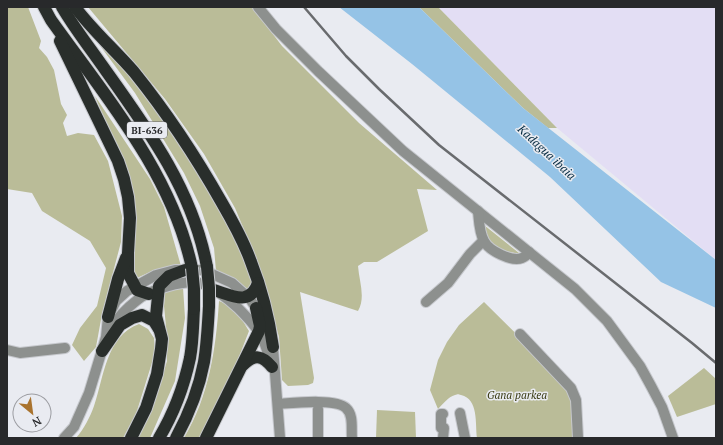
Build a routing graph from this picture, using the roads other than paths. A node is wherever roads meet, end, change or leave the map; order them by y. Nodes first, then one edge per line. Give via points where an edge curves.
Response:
1 (44, 7) edge
2 (62, 7) edge
3 (75, 7) edge
4 (258, 7) edge
5 (51, 20) junction
6 (478, 211) junction
7 (483, 241) junction
8 (529, 252) junction
9 (128, 253) junction
10 (188, 269) junction
11 (258, 284) junction
12 (134, 286) junction
13 (214, 290) junction
14 (154, 292) junction
15 (248, 297) junction
16 (426, 302) dead end
17 (256, 308) junction
18 (108, 317) junction
19 (159, 329) junction
20 (259, 331) junction
21 (520, 334) dead end
22 (106, 336) junction
23 (65, 348) dead end
24 (273, 348) junction
25 (7, 350) edge
26 (102, 350) junction
27 (241, 367) junction
28 (273, 370) junction
29 (278, 404) junction
30 (318, 409) dead end
31 (460, 413) dead end
32 (443, 414) dead end
33 (64, 438) edge
34 (131, 438) edge
35 (159, 438) edge
36 (176, 438) edge
37 (206, 438) edge
38 (280, 438) edge
39 (318, 438) edge
40 (352, 438) edge
41 (442, 438) edge
42 (465, 438) edge
43 (578, 438) edge
44 (672, 438) edge

1 - 5 highway, BI-636
2 - 36 highway, BI-636, bridge via 145,127 178,182 198,232 209,288 204,363 194,400
3 - 11 highway via 138,78 202,167 239,233
4 - 6 street via 318,71 403,151
5 - 9 highway via 118,161 124,179 130,218
5 - 10 highway, BI-636 via 131,132 156,172 180,226 188,252
6 - 7 street
6 - 8 street
7 - 8 street via 497,254 516,259 521,259
7 - 16 street via 448,283
8 - 44 street via 575,289 607,321 640,366 662,407
9 - 12 highway via 128,273
9 - 18 highway via 118,278
10 - 12 street via 156,275
10 - 14 highway via 169,276
10 - 15 street via 203,270 232,284
10 - 35 highway, BI-636, bridge via 194,289 190,357 176,404
11 - 15 highway via 256,292
11 - 24 highway
12 - 14 highway via 137,290
12 - 18 street via 116,300
13 - 14 street via 202,284 186,282
13 - 15 highway via 238,298
13 - 20 street via 224,295
14 - 19 highway
14 - 22 street via 137,300
15 - 17 street
17 - 20 highway
17 - 24 street via 265,322
18 - 22 street
19 - 26 highway via 154,321 142,316 132,318 120,324
19 - 34 highway via 162,339 156,374 146,408
20 - 27 highway
20 - 28 street
21 - 43 street via 571,388 576,400
22 - 26 street
23 - 25 street via 20,353
24 - 28 street
26 - 33 street via 81,414
27 - 28 highway via 249,358 256,357 266,360
27 - 37 highway
28 - 29 street
29 - 38 street
29 - 40 street via 338,403 350,413
30 - 39 street
31 - 42 street
32 - 41 street

